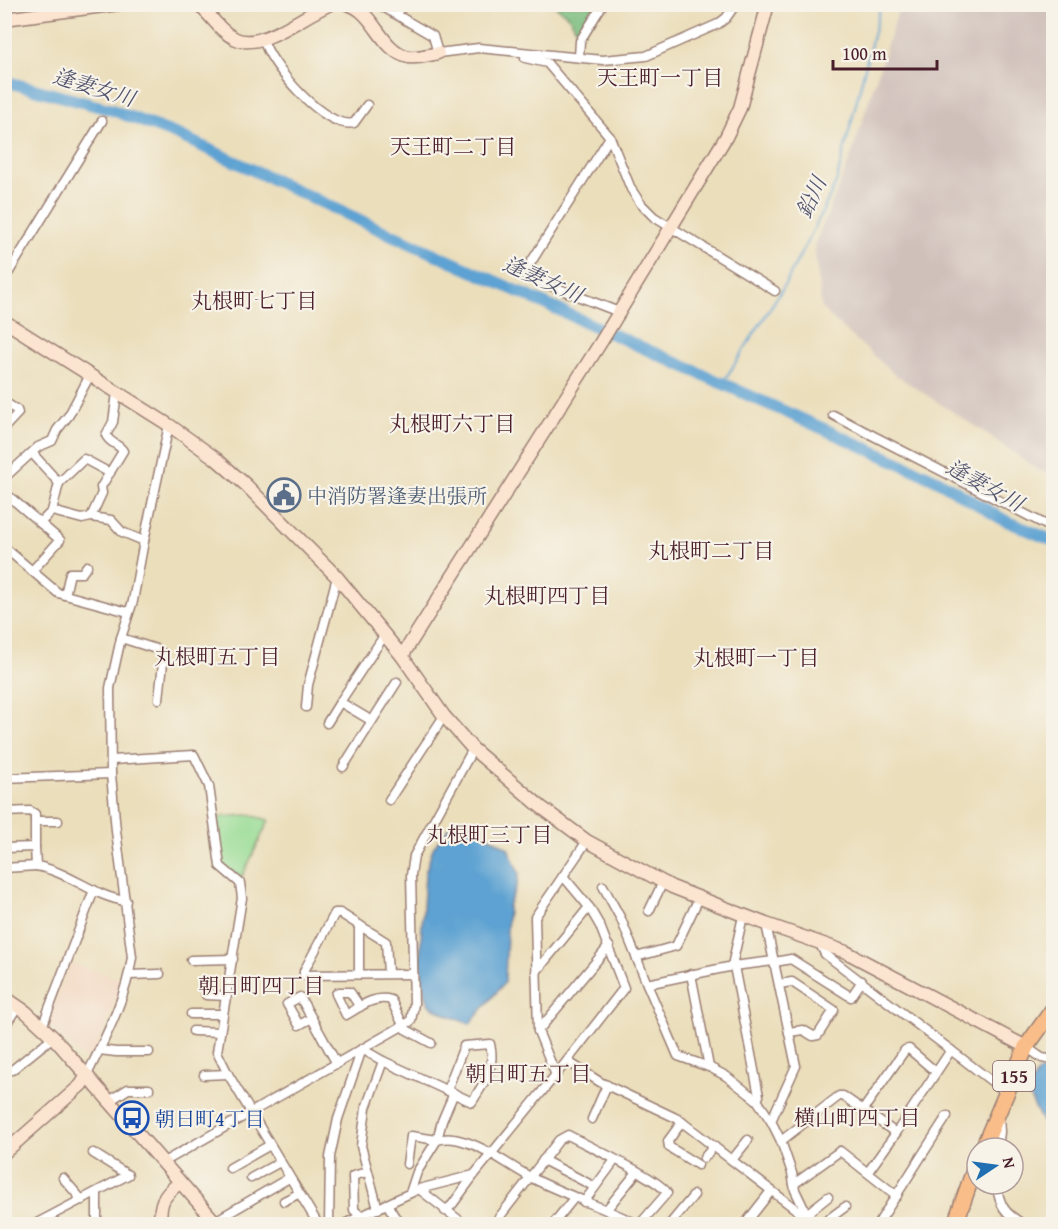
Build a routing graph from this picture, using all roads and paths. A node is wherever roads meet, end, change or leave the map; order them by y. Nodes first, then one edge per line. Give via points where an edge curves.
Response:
1 (119, 4) edge
2 (198, 4) edge
3 (331, 4) edge
4 (347, 4) edge
5 (378, 4) edge
6 (408, 4) edge
7 (603, 4) edge
8 (736, 4) edge
9 (768, 4) edge
10 (393, 13) junction
11 (4, 19) edge
12 (263, 39) junction
13 (514, 52) junction
14 (438, 53) junction
15 (579, 57) junction
16 (367, 105) dead end
17 (102, 121) dead end
18 (610, 137) junction
19 (670, 229) junction
20 (4, 280) edge
21 (775, 291) dead end
22 (617, 315) junction
23 (4, 321) edge
24 (90, 375) junction
25 (117, 393) junction
26 (4, 402) edge
27 (833, 415) dead end
28 (169, 424) junction
29 (4, 428) edge
30 (32, 453) junction
31 (110, 472) junction
32 (4, 478) edge
33 (60, 483) junction
34 (4, 492) edge
35 (52, 511) junction
36 (91, 518) junction
37 (40, 523) junction
38 (1053, 529) edge
39 (144, 541) junction
40 (4, 547) edge
41 (87, 566) dead end
42 (32, 571) junction
43 (337, 577) junction
44 (65, 595) junction
45 (128, 612) junction
46 (384, 636) junction
47 (121, 638) junction
48 (402, 657) junction
49 (397, 682) dead end
50 (159, 699) dead end
51 (340, 702) junction
52 (306, 706) dead end
53 (444, 716) junction
54 (372, 721) junction
55 (327, 723) dead end
56 (473, 749) junction
57 (112, 760) junction
58 (343, 767) dead end
59 (111, 774) junction
60 (4, 778) edge
61 (389, 800) dead end
62 (4, 812) edge
63 (35, 821) junction
64 (58, 821) dead end
65 (587, 841) junction
66 (35, 847) junction
67 (4, 848) edge
68 (36, 866) junction
69 (4, 868) edge
70 (563, 876) junction
71 (663, 882) junction
72 (603, 886) dead end
73 (94, 890) junction
74 (699, 898) junction
75 (126, 901) junction
76 (589, 907) junction
77 (649, 911) dead end
78 (743, 916) junction
79 (766, 924) junction
80 (359, 925) junction
81 (820, 944) junction
82 (609, 946) junction
83 (636, 957) junction
84 (233, 959) junction
85 (191, 960) dead end
86 (775, 962) junction
87 (734, 966) junction
88 (536, 972) junction
89 (160, 974) dead end
90 (359, 974) junction
91 (388, 974) junction
92 (413, 974) junction
93 (691, 974) junction
94 (129, 975) junction
95 (862, 981) junction
96 (647, 984) junction
97 (779, 984) junction
98 (206, 995) dead end
99 (227, 996) junction
100 (4, 997) edge
101 (18, 1006) junction
102 (360, 1007) dead end
103 (1053, 1008) edge
104 (191, 1014) dead end
105 (223, 1014) junction
106 (312, 1018) dead end
107 (404, 1025) junction
108 (4, 1027) edge
109 (42, 1027) junction
110 (193, 1031) dead end
111 (538, 1031) junction
112 (220, 1032) junction
113 (789, 1032) junction
114 (53, 1037) junction
115 (431, 1043) dead end
116 (1026, 1047) junction
117 (362, 1049) junction
118 (99, 1050) junction
119 (951, 1050) junction
120 (149, 1052) dead end
121 (1053, 1060) edge
122 (383, 1061) junction
123 (567, 1061) junction
124 (337, 1064) junction
125 (709, 1067) junction
126 (12, 1070) dead end
127 (936, 1072) junction
128 (555, 1073) junction
129 (228, 1074) junction
130 (204, 1076) dead end
131 (86, 1077) junction
132 (608, 1085) junction
133 (149, 1089) dead end
134 (451, 1092) junction
135 (1007, 1093) junction
136 (757, 1100) junction
137 (110, 1101) junction
138 (999, 1109) junction
139 (863, 1110) junction
140 (251, 1113) junction
141 (947, 1116) dead end
142 (592, 1119) dead end
143 (771, 1121) junction
144 (682, 1122) junction
145 (896, 1133) junction
146 (988, 1136) edge
147 (1000, 1136) edge
148 (437, 1140) junction
149 (748, 1140) dead end
150 (781, 1141) junction
151 (270, 1145) junction
152 (714, 1146) junction
153 (4, 1153) edge
154 (93, 1153) dead end
155 (491, 1154) junction
156 (543, 1160) junction
157 (615, 1160) junction
158 (732, 1160) junction
159 (280, 1162) junction
160 (162, 1163) junction
161 (407, 1164) dead end
162 (230, 1168) dead end
163 (368, 1172) junction
164 (637, 1172) junction
165 (868, 1172) junction
166 (474, 1175) junction
167 (63, 1178) dead end
168 (251, 1178) dead end
169 (289, 1178) junction
170 (531, 1178) junction
171 (179, 1182) junction
172 (794, 1184) junction
173 (595, 1187) junction
174 (965, 1187) edge
175 (419, 1189) junction
176 (771, 1191) junction
177 (97, 1192) junction
178 (410, 1193) junction
179 (298, 1194) junction
180 (694, 1195) dead end
181 (965, 1195) edge
182 (897, 1196) junction
183 (1000, 1196) edge
184 (828, 1197) dead end
185 (574, 1198) junction
186 (82, 1200) junction
187 (284, 1201) dead end
188 (584, 1202) junction
189 (387, 1204) junction
190 (845, 1206) dead end
191 (378, 1209) junction
192 (607, 1209) junction
193 (445, 1211) junction
194 (806, 1215) junction
195 (360, 1217) junction
196 (216, 1223) edge
197 (35, 1224) edge
198 (97, 1224) edge
199 (160, 1224) edge
200 (168, 1224) edge
201 (318, 1224) edge
202 (329, 1224) edge
203 (344, 1224) edge
204 (370, 1224) edge
205 (404, 1224) edge
206 (464, 1224) edge
207 (494, 1224) edge
208 (553, 1224) edge
209 (638, 1224) edge
210 (670, 1224) edge
211 (745, 1224) edge
212 (798, 1224) edge
213 (814, 1224) edge
214 (822, 1224) edge
215 (878, 1224) edge
216 (944, 1224) edge
217 (955, 1224) edge
218 (1023, 1224) edge

1 - 11 street
2 - 12 street via 236,39
3 - 12 street
4 - 14 street via 363,13 385,41 402,54 415,57
5 - 10 street
6 - 10 street
7 - 15 street via 580,41
8 - 15 street via 718,24 646,56 617,60
9 - 19 street via 740,108
10 - 14 street via 433,36
12 - 16 street via 283,75 311,103 336,120 354,123
13 - 14 street via 479,48
13 - 15 street
13 - 18 street via 547,63
17 - 20 street
18 - 19 street via 631,189 641,204
18 - 22 street via 523,275
19 - 21 street
19 - 22 street
22 - 48 street
23 - 24 street
24 - 25 street
24 - 30 street via 52,441
25 - 28 street
25 - 31 street via 113,422 106,435 123,452
26 - 29 street via 18,413
27 - 38 street
28 - 39 street
28 - 43 street via 246,486
30 - 32 street
30 - 33 street
31 - 33 street via 84,459
31 - 36 street
33 - 35 street
34 - 37 street
35 - 36 street
35 - 37 street
36 - 39 street via 111,520 122,532
37 - 42 street via 60,540
39 - 45 street
40 - 42 street
41 - 44 street via 82,573 70,573
42 - 44 street
43 - 46 street
43 - 52 street
44 - 45 street
45 - 47 street
46 - 48 street
46 - 51 street
47 - 50 street via 164,654
47 - 57 street via 110,688
48 - 53 street
49 - 54 street
51 - 54 street
51 - 55 street
53 - 56 street
53 - 61 street
54 - 58 street
56 - 65 street
56 - 92 street via 414,856
57 - 59 street
57 - 84 street via 194,755 209,786 219,866 241,886
59 - 60 street
59 - 75 street
62 - 63 street via 33,811
63 - 64 street
63 - 66 street
65 - 70 street
65 - 71 street
66 - 67 street
66 - 68 street
68 - 69 street
68 - 73 street via 54,870
70 - 76 street
70 - 88 street via 535,917
71 - 74 street
71 - 77 street
72 - 83 street
73 - 75 street
73 - 109 street
74 - 78 street
74 - 83 street via 676,946
75 - 94 street via 132,957
76 - 82 street
76 - 88 street
78 - 79 street
78 - 87 street
79 - 81 street
79 - 86 street
80 - 90 street
80 - 90 street via 335,914 304,975
80 - 91 street via 386,942
81 - 95 street via 825,954
81 - 116 street via 864,960
82 - 111 street
82 - 123 street via 624,988
83 - 96 street
84 - 85 street
84 - 99 street
86 - 87 street
86 - 95 street via 791,959 850,997
86 - 97 street
87 - 93 street
87 - 136 street
88 - 111 street
89 - 94 street
90 - 91 street
91 - 92 street
92 - 107 street via 413,1016
93 - 96 street
93 - 125 street
94 - 118 street
95 - 119 street
96 - 125 street via 678,1056
97 - 113 street
97 - 113 street via 797,984 834,1010 818,1035 800,1030
98 - 99 street
99 - 105 street
100 - 101 street
101 - 108 street
101 - 109 street
102 - 107 street via 374,1000 391,1000
103 - 116 highway, 155
104 - 105 street
105 - 112 street
106 - 124 street
107 - 115 street
107 - 117 street
109 - 114 street
110 - 112 street
111 - 128 street
112 - 129 street via 217,1052
113 - 143 street via 796,1066
114 - 126 street
114 - 131 street
116 - 121 street
116 - 135 highway, 155
117 - 122 street
117 - 124 street
117 - 202 street via 330,1156
118 - 120 street
118 - 131 street
119 - 127 street
119 - 135 street
122 - 134 street
122 - 163 street via 366,1108 361,1146
123 - 128 street
123 - 132 street
124 - 140 street
125 - 136 street
127 - 139 street via 909,1049 905,1050
127 - 145 street
128 - 155 street
129 - 130 street
129 - 140 street
131 - 137 street
131 - 153 street
132 - 142 street
132 - 144 street
133 - 137 street via 128,1089
134 - 134 street via 471,1102 490,1073 490,1044 464,1046
134 - 148 street
135 - 138 highway, 155
136 - 143 street
137 - 160 street
138 - 146 highway, 155
138 - 147 street
139 - 145 street
139 - 150 street via 839,1096
140 - 151 street
140 - 160 street
141 - 182 street
143 - 150 street
144 - 152 street
144 - 152 street via 668,1141 669,1147 701,1162
145 - 165 street
148 - 155 street via 451,1137
148 - 161 street via 411,1136
148 - 178 street via 417,1172
149 - 158 street
150 - 172 street
151 - 159 street
151 - 162 street
152 - 158 street
154 - 177 street via 128,1175
155 - 166 street
155 - 170 street
156 - 157 street via 568,1135
156 - 170 street
156 - 173 street
157 - 164 street
157 - 173 street
158 - 176 street
159 - 168 street
159 - 169 street
160 - 171 street
163 - 191 street
163 - 195 street via 353,1176 354,1210
164 - 192 street
164 - 209 street via 667,1193
165 - 172 street via 840,1151
165 - 182 street
166 - 175 street
166 - 193 street
167 - 186 street
169 - 179 street
169 - 196 street
170 - 185 street
170 - 207 street
171 - 196 street
171 - 199 street via 162,1201
171 - 200 street via 168,1207
172 - 194 street
173 - 188 street
174 - 216 highway
175 - 178 street
175 - 193 street
176 - 194 street
176 - 211 street
177 - 186 street
177 - 198 street
178 - 189 street
179 - 187 street
179 - 201 street
180 - 210 street
181 - 217 highway
182 - 215 street
183 - 218 street via 1009,1216
184 - 194 street
185 - 188 street
185 - 208 street
186 - 197 street
188 - 192 street
189 - 191 street
189 - 205 street
190 - 214 street
191 - 195 street
192 - 209 street
193 - 206 street
194 - 212 street
194 - 213 street
195 - 203 street
195 - 204 street

